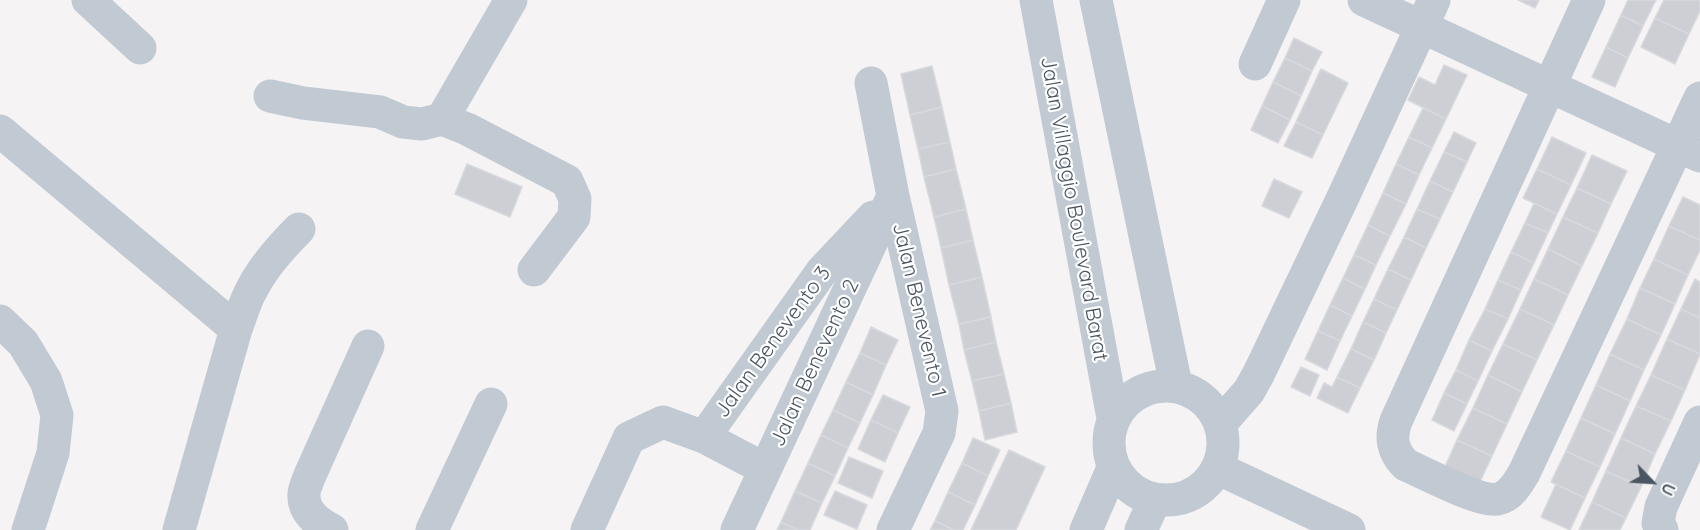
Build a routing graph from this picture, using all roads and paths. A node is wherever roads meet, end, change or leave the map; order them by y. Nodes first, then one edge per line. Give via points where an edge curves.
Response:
1 (88, 0) edge
2 (511, 0) edge
3 (1036, 0) edge
4 (1096, 0) edge
5 (1284, 0) edge
6 (1365, 0) edge
7 (1589, 0) edge
8 (1428, 13) edge
9 (140, 48) dead end
10 (1255, 64) dead end
11 (871, 83) dead end
12 (1549, 86) junction
13 (270, 96) dead end
14 (1700, 98) edge
15 (442, 119) junction
16 (0, 131) edge
17 (1689, 151) edge
18 (893, 196) junction
19 (299, 229) dead end
20 (534, 270) dead end
21 (0, 321) edge
22 (236, 329) junction
23 (368, 346) dead end
24 (1176, 385) junction
25 (491, 404) dead end
26 (1113, 418) junction
27 (1700, 422) edge
28 (1220, 424) junction
29 (704, 437) junction
30 (1113, 468) junction
31 (1217, 468) junction
32 (765, 469) junction
33 (1155, 500) junction
34 (27, 530) edge
35 (179, 530) edge
36 (332, 530) edge
37 (432, 530) edge
38 (587, 530) edge
39 (737, 530) edge
40 (893, 530) edge
41 (1086, 530) edge
42 (1142, 530) edge
43 (1349, 530) edge
44 (1662, 530) edge

1 - 9 street
2 - 15 street
3 - 26 street, Jalan Villaggio Boulevard Barat
4 - 24 street
5 - 10 street
6 - 8 street
7 - 12 street
8 - 12 street
8 - 28 street via 1259,373
11 - 18 street, Jalan Benevento 1
12 - 17 street
12 - 17 street via 1391,434 1392,445 1406,465 1480,498 1497,499 1516,487
13 - 15 street via 380,112 403,123
14 - 17 street
15 - 20 street via 567,181 575,199 574,217
16 - 22 street
18 - 29 street, Jalan Benevento 3 via 822,271
18 - 32 street, Jalan Benevento 2
18 - 40 street, Jalan Benevento 1 via 942,411 939,433
19 - 22 street via 252,288
21 - 34 street via 23,343 46,381 57,415 53,453
22 - 35 street
23 - 36 street via 304,494 307,510 317,522
24 - 26 street via 1139,391
24 - 28 street via 1203,398
25 - 37 street
26 - 30 street via 1107,443
27 - 44 street via 1661,507 1658,523
28 - 31 street via 1223,446
29 - 32 street
29 - 38 street via 663,422 629,438
30 - 33 street via 1131,489
30 - 41 street
31 - 33 street via 1202,487 1180,499
31 - 43 street
32 - 39 street, Jalan Benevento 2
33 - 42 street

